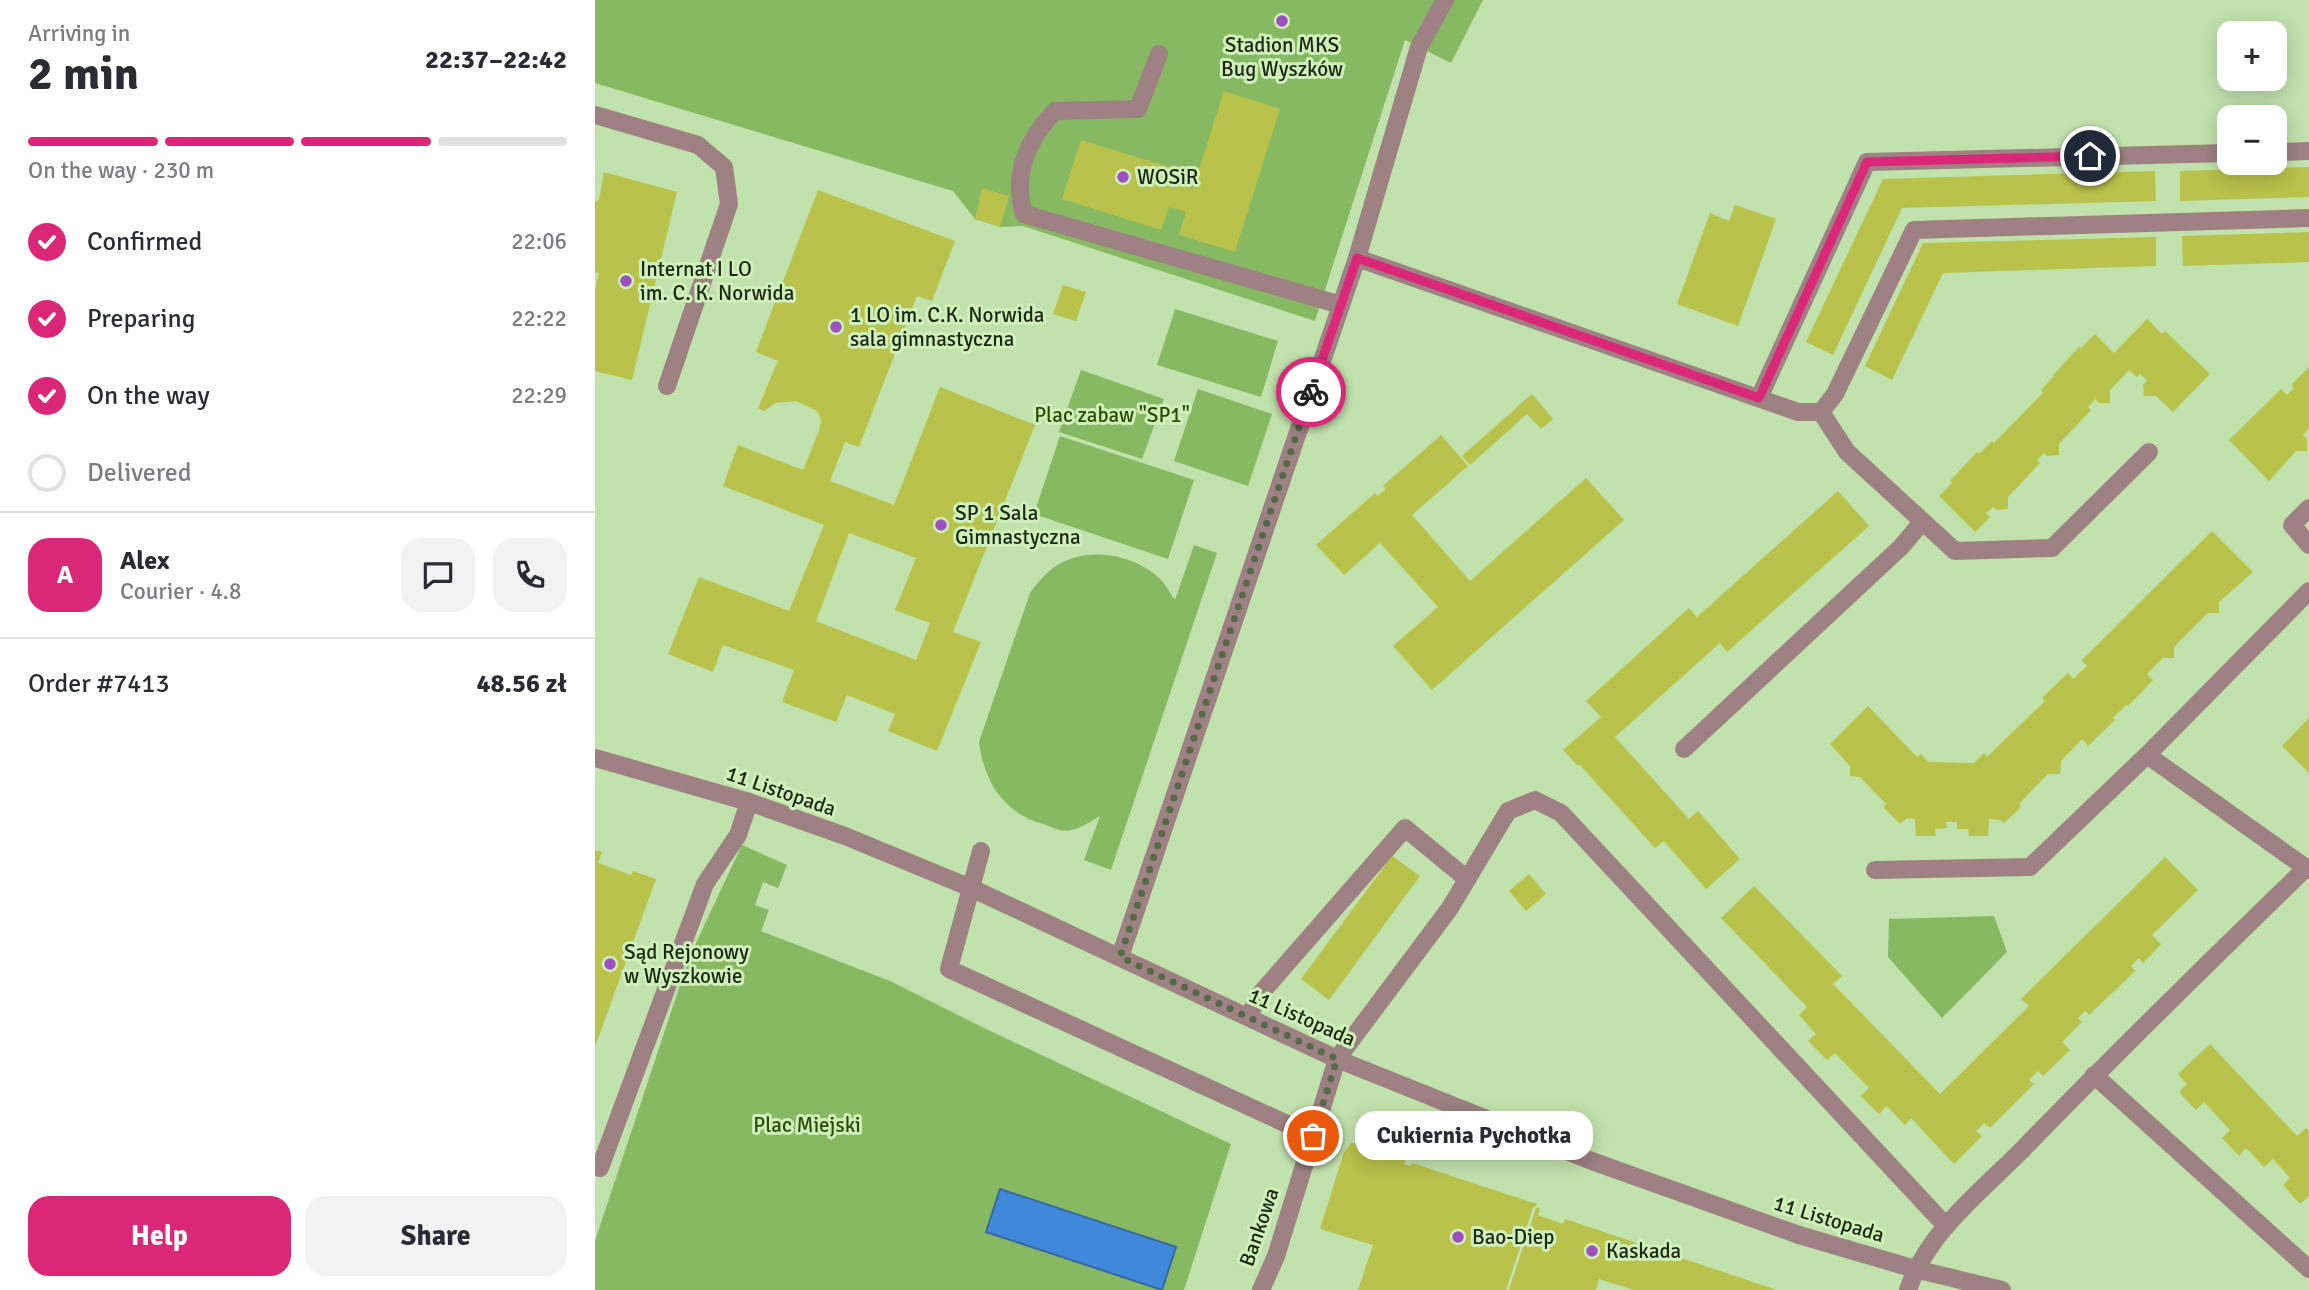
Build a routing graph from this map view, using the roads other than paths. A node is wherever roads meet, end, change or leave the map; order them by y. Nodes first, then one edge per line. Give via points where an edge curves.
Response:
1 (1445, 0) edge
2 (1159, 54) dead end
3 (595, 115) edge
4 (2309, 151) edge
5 (2287, 152) edge
6 (2217, 153) edge
7 (2309, 218) edge
8 (1357, 258) junction
9 (1341, 305) junction
10 (667, 386) dead end
11 (1759, 398) junction
12 (1821, 412) junction
13 (2149, 452) dead end
14 (2309, 508) edge
15 (1922, 522) junction
16 (2309, 545) edge
17 (2309, 591) edge
18 (1684, 749) dead end
19 (2147, 755) junction
20 (595, 758) edge
21 (749, 803) junction
22 (981, 851) dead end
23 (2307, 869) edge
24 (1875, 870) dead end
25 (1467, 879) junction
26 (971, 888) junction
27 (1120, 957) junction
28 (1248, 1017) junction
29 (1337, 1059) junction
30 (2094, 1075) junction
31 (1313, 1136) junction
32 (600, 1168) dead end
33 (1946, 1226) junction
34 (1915, 1269) junction
35 (2309, 1269) edge
36 (1261, 1290) edge
37 (1908, 1290) edge
38 (2002, 1290) edge

1 - 8 street via 1419,47
2 - 9 street via 1138,109 1055,111 1037,130 1020,172 1024,214
3 - 10 street via 698,145 724,167 729,204
4 - 5 street
6 - 11 street via 1867,162
7 - 12 street via 1914,230 1835,394
8 - 9 street
8 - 11 street
9 - 27 street
11 - 12 street via 1798,412
12 - 15 street via 1847,452
13 - 15 street via 2052,548 1955,551
14 - 16 street via 2292,525
15 - 18 street via 1901,547
17 - 19 street
19 - 23 street
19 - 24 street via 2030,867
20 - 21 street, 11 Listopada
21 - 26 street, 11 Listopada via 845,836
21 - 32 street via 738,835 705,884
22 - 26 street
23 - 30 street
25 - 28 street via 1405,828 1261,993
25 - 29 street, Bankowa
25 - 33 street, Bankowa via 1508,811 1535,800 1561,813
26 - 27 street, 11 Listopada
26 - 31 street via 949,969
27 - 28 street, 11 Listopada
28 - 29 street, 11 Listopada
29 - 31 street, Bankowa
29 - 34 street, 11 Listopada via 1708,1204
30 - 33 street
30 - 35 street
31 - 36 street, Bankowa
33 - 34 street
34 - 37 street
34 - 38 street, 11 Listopada

